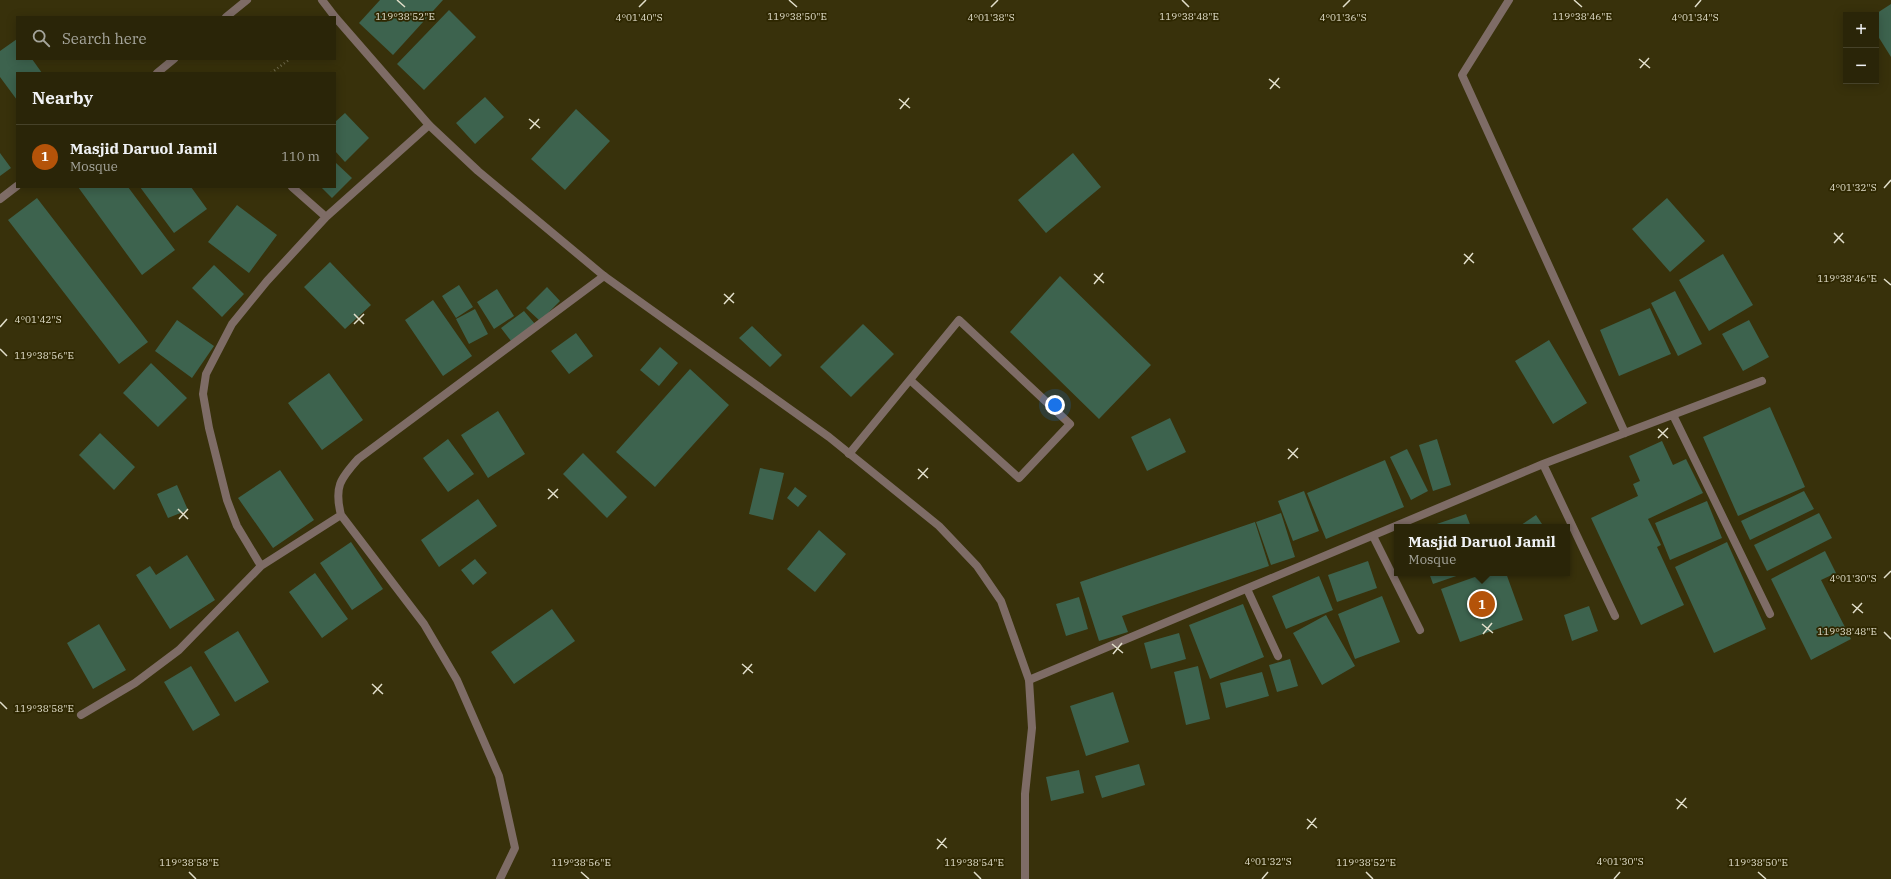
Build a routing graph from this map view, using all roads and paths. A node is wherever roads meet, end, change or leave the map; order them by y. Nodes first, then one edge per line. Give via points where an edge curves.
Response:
1 (247, 0) edge
2 (322, 0) edge
3 (1509, 0) edge
4 (227, 16) edge
5 (334, 16) edge
6 (336, 18) edge
7 (173, 60) edge
8 (289, 60) edge
9 (157, 72) edge
10 (272, 72) edge
11 (429, 124) junction
12 (16, 187) edge
13 (293, 188) edge
14 (0, 200) edge
15 (326, 217) junction
16 (604, 276) junction
17 (910, 380) junction
18 (1762, 381) dead end
19 (1673, 415) junction
20 (1625, 433) junction
21 (849, 454) junction
22 (1543, 464) junction
23 (341, 515) junction
24 (1401, 524) edge
25 (1394, 527) edge
26 (1373, 536) junction
27 (261, 566) junction
28 (1247, 589) junction
29 (1770, 614) dead end
30 (1615, 616) dead end
31 (1420, 630) dead end
32 (1278, 656) dead end
33 (1030, 680) junction
34 (81, 715) dead end
35 (500, 879) edge
36 (1025, 879) edge

1 - 4 street
2 - 5 street
3 - 20 street via 1462,75
6 - 11 street
7 - 9 street
8 - 10 path
11 - 15 street
11 - 16 street via 478,171
12 - 14 street
13 - 15 street
15 - 27 street via 267,281 232,324 206,374 203,394 227,500 237,526
16 - 21 street
16 - 23 street via 358,459 342,477 338,489 337,500
17 - 17 street via 959,320 1070,424 1019,478
17 - 21 street
18 - 19 street
19 - 20 street
19 - 29 street
20 - 22 street
21 - 33 street via 939,526 977,566 1001,601
22 - 24 street
22 - 30 street
23 - 27 street
23 - 35 street via 424,624 456,680 496,769 515,848
25 - 26 street
26 - 28 street
26 - 31 street
27 - 34 street via 179,650 136,683
28 - 32 street
28 - 33 street
33 - 36 street via 1032,728 1025,794

